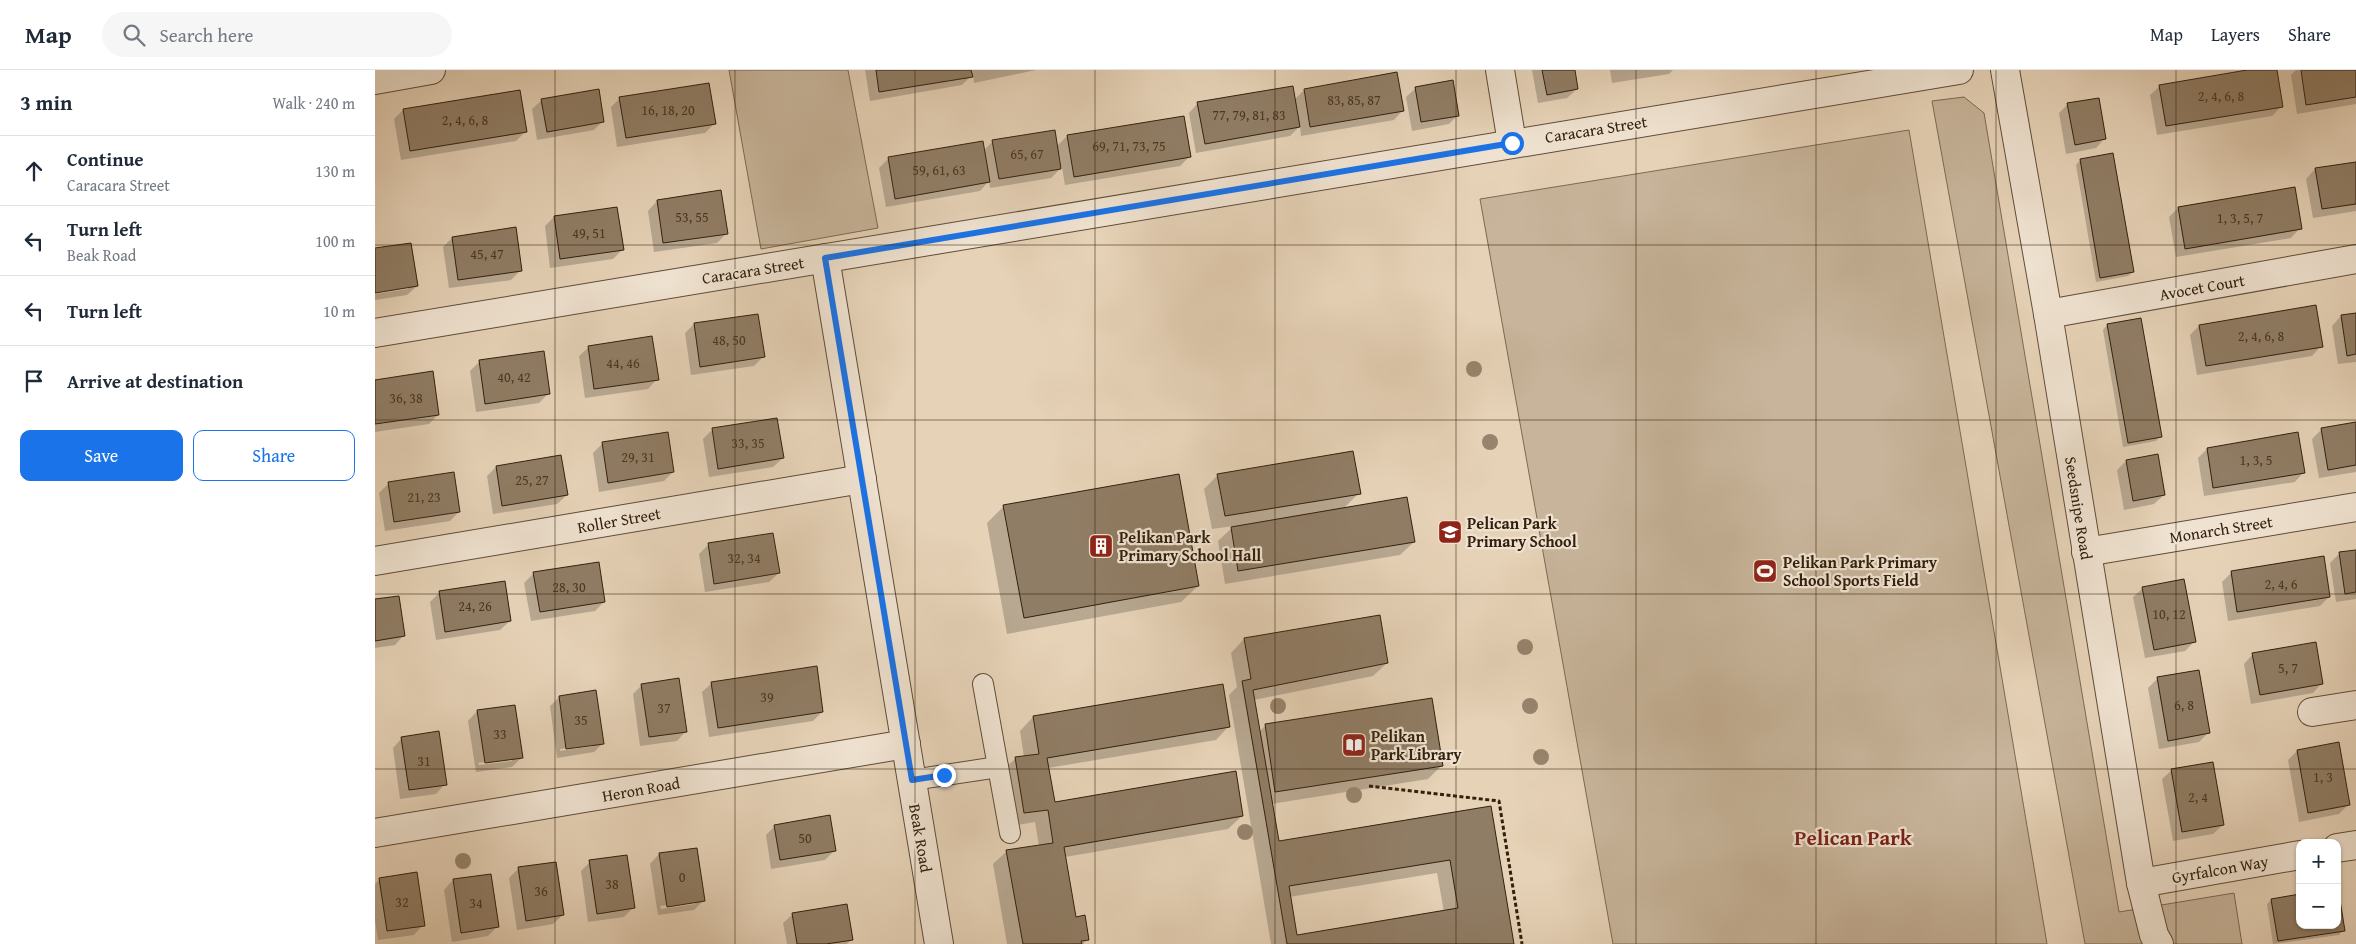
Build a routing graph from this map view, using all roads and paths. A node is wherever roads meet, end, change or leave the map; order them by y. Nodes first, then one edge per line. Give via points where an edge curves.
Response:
1 (431, 70) edge
2 (1500, 70) edge
3 (1959, 70) edge
4 (2005, 70) edge
5 (375, 80) edge
6 (1512, 143) junction
7 (825, 258) junction
8 (2356, 259) edge
9 (2048, 314) junction
10 (375, 332) edge
11 (862, 479) junction
12 (2356, 507) edge
13 (2086, 552) junction
14 (375, 561) edge
15 (983, 684) dead end
16 (2356, 705) edge
17 (2312, 712) dead end
18 (906, 744) junction
19 (999, 767) junction
20 (912, 780) junction
21 (1369, 786) dead end
22 (375, 834) edge
23 (1010, 834) dead end
24 (2356, 845) edge
25 (2341, 847) edge
26 (2296, 856) edge
27 (2141, 883) junction
28 (939, 944) edge
29 (1522, 944) edge
30 (2159, 944) edge

1 - 5 street
2 - 6 street
3 - 6 street, Caracara Street
4 - 9 street, Seedsnipe Road
6 - 7 street, Caracara Street
7 - 10 street, Caracara Street
7 - 11 street, Beak Road
8 - 9 street, Avocet Court
9 - 13 street, Seedsnipe Road
11 - 14 street, Roller Street
11 - 18 street, Beak Road
12 - 13 street, Monarch Street
13 - 27 street, Seedsnipe Road
15 - 19 lane
16 - 17 street
18 - 20 street, Beak Road
18 - 22 street, Heron Road
19 - 20 lane
19 - 23 lane
20 - 28 street, Beak Road
21 - 29 path via 1499,801
24 - 25 street
26 - 27 street, Gyrfalcon Way
27 - 30 street, Seedsnipe Road

